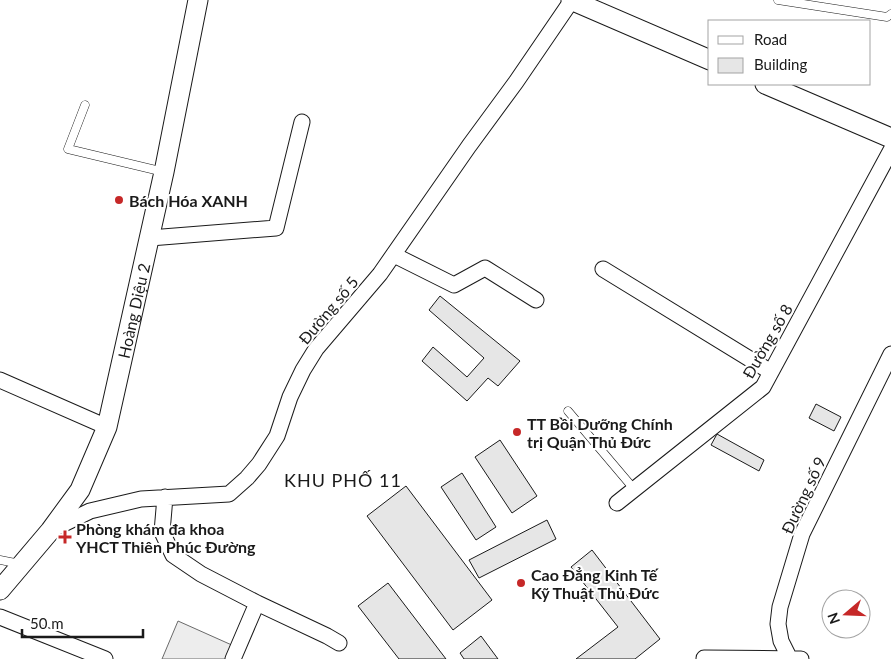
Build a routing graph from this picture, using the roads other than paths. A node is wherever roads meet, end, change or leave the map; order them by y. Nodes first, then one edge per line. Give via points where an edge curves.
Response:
1 (198, 0) edge
2 (571, 0) edge
3 (778, 0) edge
4 (891, 14) edge
5 (708, 59) edge
6 (767, 85) edge
7 (85, 105) dead end
8 (302, 122) dead end
9 (891, 138) edge
10 (891, 150) edge
11 (164, 172) junction
12 (150, 238) junction
13 (394, 255) junction
14 (603, 269) dead end
15 (536, 300) dead end
16 (891, 354) edge
17 (772, 372) junction
18 (0, 380) edge
19 (568, 411) dead end
20 (107, 427) junction
21 (634, 490) junction
22 (165, 497) junction
23 (617, 503) dead end
24 (50, 531) junction
25 (0, 560) edge
26 (22, 565) junction
27 (0, 590) edge
28 (257, 603) junction
29 (0, 617) edge
30 (338, 643) dead end
31 (704, 658) dead end
32 (105, 659) edge
33 (233, 659) edge
34 (790, 659) edge
35 (801, 659) edge

1 - 11 street, Hoàng Diệu 2
2 - 5 street
2 - 13 street, Đường số 5
3 - 4 lane via 887,17
6 - 9 street
7 - 11 lane via 68,149
8 - 12 street via 276,228
10 - 17 street, Đường số 8
11 - 12 street, Hoàng Diệu 2
12 - 20 street, Hoàng Diệu 2
13 - 15 street via 454,285 485,268
13 - 22 street, Đường số 5 via 316,349 290,397 277,436 247,478 229,494
14 - 17 street
16 - 34 street, Đường số 9 via 802,534 778,624 781,641
17 - 21 street, Đường số 8 via 763,387
18 - 20 street
19 - 21 lane
20 - 24 street, Hoàng Diệu 2 via 80,490
21 - 23 street, Đường số 8
22 - 24 street, Đường số 5 via 90,510
22 - 28 street via 162,532 173,555 201,574
24 - 26 street, Hoàng Diệu 2
25 - 26 lane
26 - 27 street, Hoàng Diệu 2
28 - 30 street
28 - 33 street
29 - 32 street
31 - 34 street
34 - 35 street

